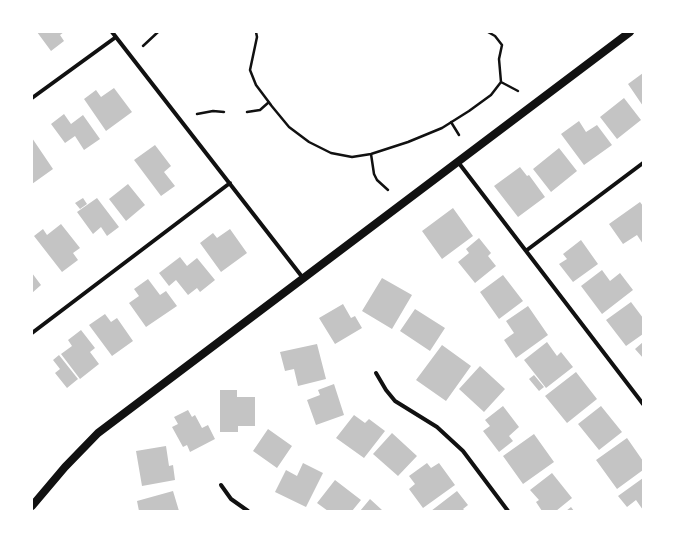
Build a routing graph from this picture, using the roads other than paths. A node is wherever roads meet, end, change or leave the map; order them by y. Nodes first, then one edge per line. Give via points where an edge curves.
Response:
1 (112, 32) edge
2 (630, 32) edge
3 (116, 37) junction
4 (32, 98) edge
5 (458, 162) junction
6 (643, 163) edge
7 (230, 183) junction
8 (527, 250) junction
9 (303, 278) junction
10 (32, 333) edge
11 (376, 373) dead end
12 (643, 404) edge
13 (221, 485) dead end
14 (32, 506) edge
15 (248, 511) edge
16 (508, 511) edge

1 - 3 street
2 - 5 main road
3 - 4 street
3 - 7 street
5 - 8 street
5 - 9 main road
6 - 8 street
7 - 9 street
7 - 10 street
8 - 12 street
9 - 14 main road via 98,433 64,467
11 - 16 street via 395,401 437,427 463,451
13 - 15 street via 231,498

